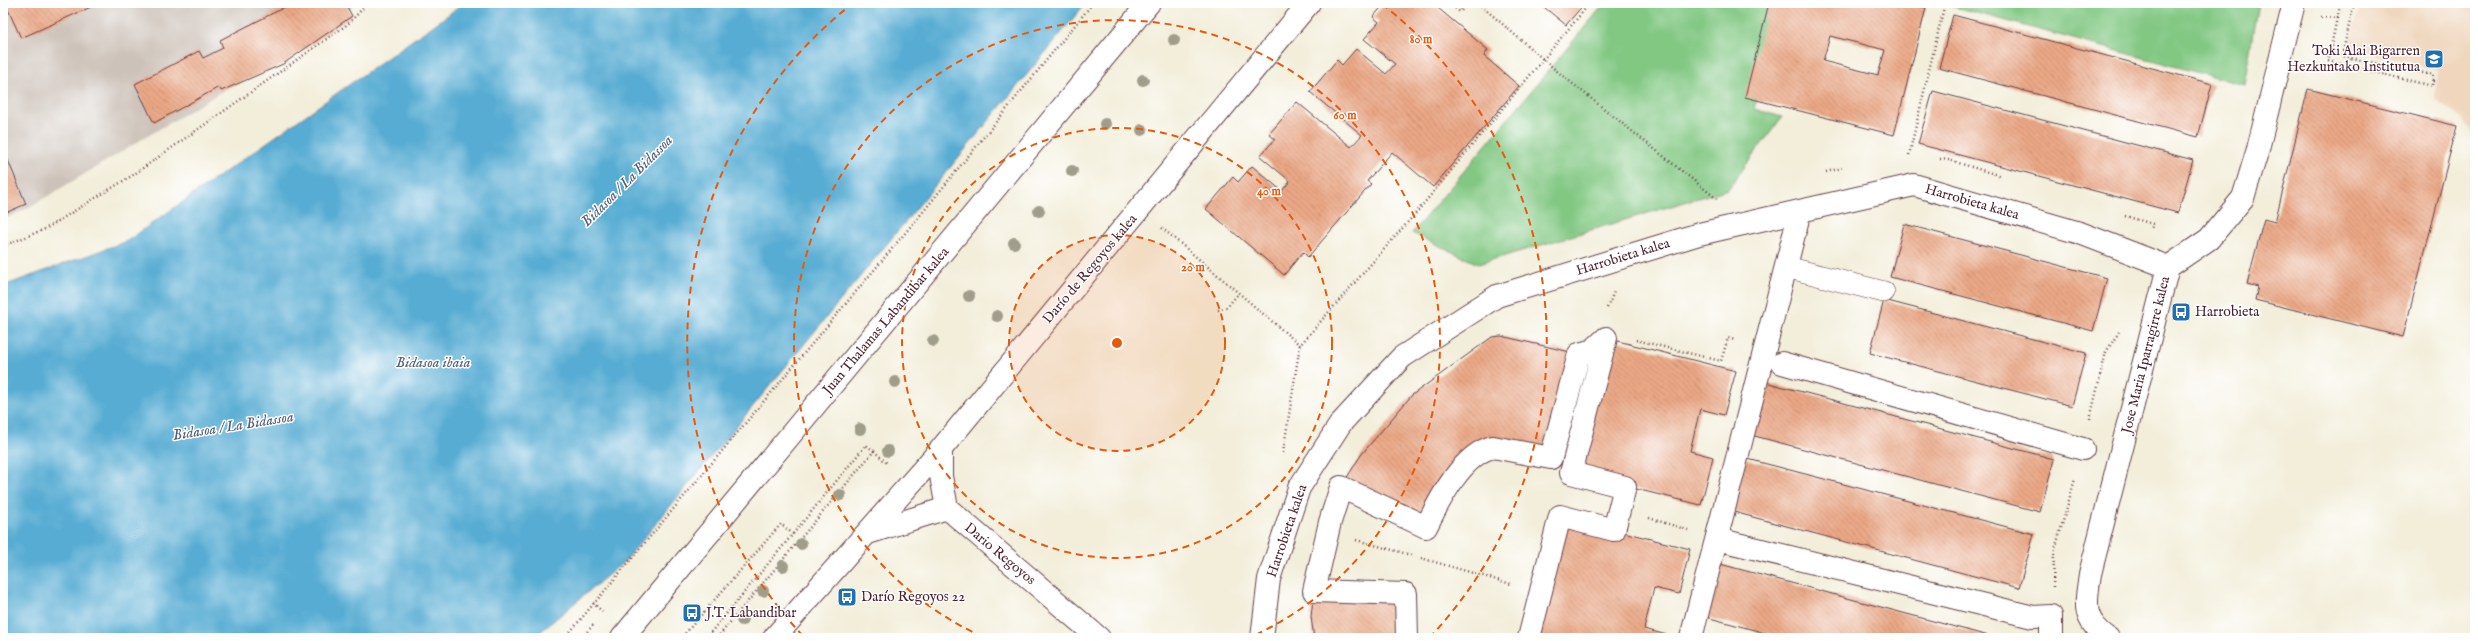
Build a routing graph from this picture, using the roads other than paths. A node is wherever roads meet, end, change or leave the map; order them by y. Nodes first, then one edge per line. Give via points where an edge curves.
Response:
1 (1149, 3) edge
2 (1310, 3) edge
3 (2294, 3) edge
4 (1800, 211) junction
5 (1786, 267) junction
6 (2168, 267) junction
7 (1884, 292) dead end
8 (1782, 363) dead end
9 (941, 449) junction
10 (2083, 449) road end
11 (947, 508) junction
12 (868, 533) junction
13 (1717, 539) junction
14 (625, 636) edge
15 (774, 638) edge
16 (1099, 638) edge
17 (1262, 638) edge
18 (1407, 638) edge
19 (1529, 638) edge
20 (1691, 638) edge
21 (2051, 638) edge
22 (2108, 638) edge

1 - 14 street, Juan Thalamas Labandibar kalea
2 - 9 street, Darío de Regoyos kalea
3 - 6 street, Jose Maria Iparragirre kalea via 2258,149 2243,198 2209,238
4 - 5 street
4 - 6 street, Harrobieta kalea via 1914,185 2080,233
4 - 17 street, Harrobieta kalea via 1699,234 1497,296 1402,358 1341,423 1299,488 1269,579
5 - 7 lane
5 - 13 street
6 - 22 street, Jose Maria Iparragirre kalea via 2090,574 2086,607 2095,629
8 - 10 street
9 - 11 street via 941,476
9 - 12 street, Darío de Regoyos kalea
11 - 12 street
11 - 16 street, Dario Regoyos
12 - 15 street, Darío de Regoyos kalea
13 - 20 street
13 - 21 street via 2033,617 2051,616
18 - 19 street via 1406,594 1314,592 1341,487 1426,526 1442,494 1472,458 1486,448 1493,447 1551,458 1579,354 1593,350 1606,338 1571,473 1625,488 1620,510 1614,530 1560,516

